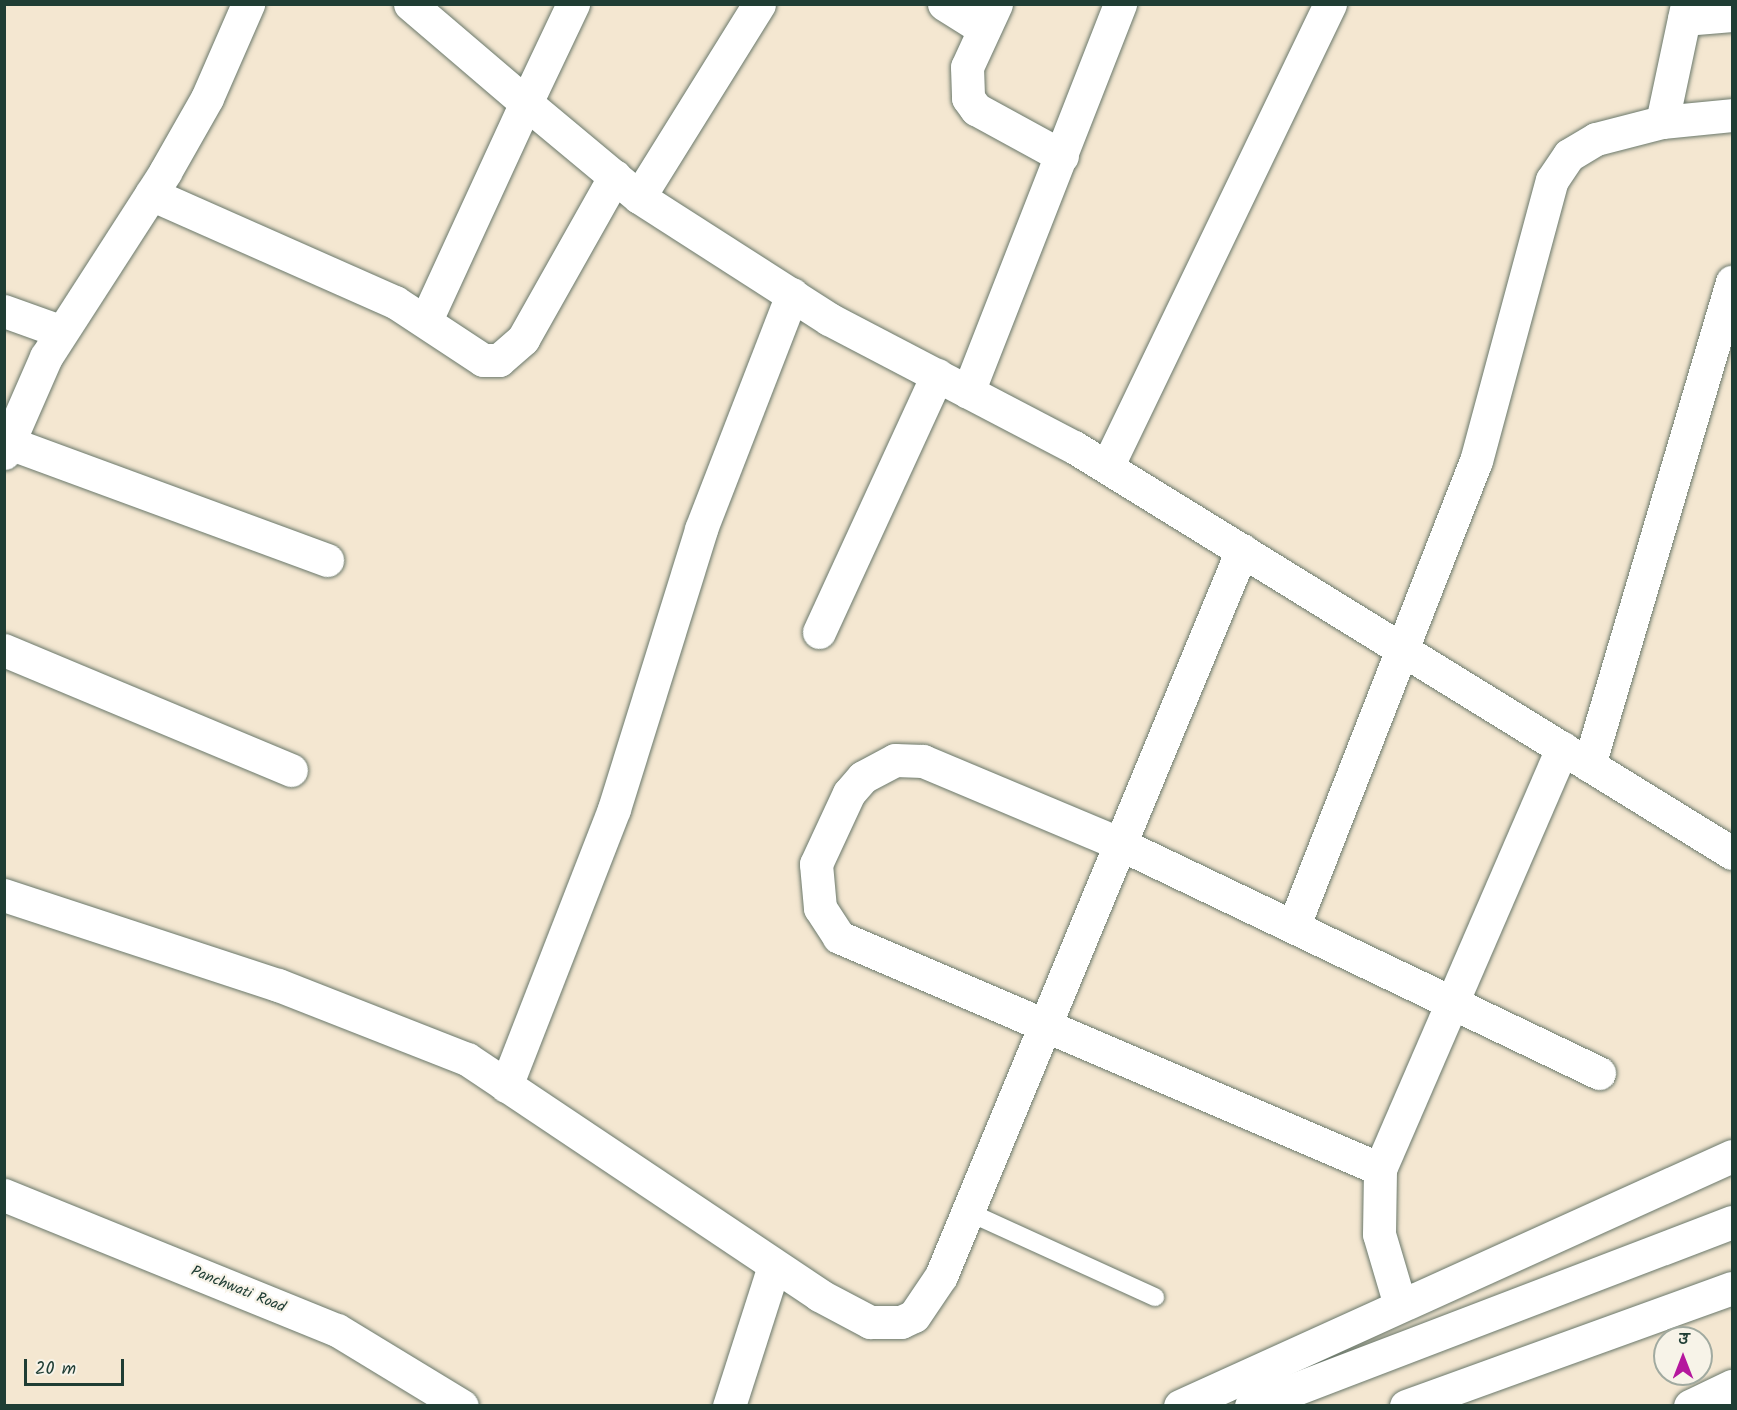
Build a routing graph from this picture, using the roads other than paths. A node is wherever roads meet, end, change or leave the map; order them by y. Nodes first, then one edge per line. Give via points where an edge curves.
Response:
1 (248, 4) edge
2 (410, 4) edge
3 (573, 4) edge
4 (759, 4) edge
5 (944, 4) edge
6 (1120, 4) edge
7 (1330, 4) edge
8 (1685, 12) edge
9 (1732, 15) edge
10 (990, 17) edge
11 (526, 103) junction
12 (1732, 115) edge
13 (1662, 122) junction
14 (1062, 156) junction
15 (615, 176) junction
16 (151, 194) junction
17 (639, 197) junction
18 (1732, 282) edge
19 (792, 294) junction
20 (4, 311) edge
21 (426, 320) junction
22 (60, 331) junction
23 (937, 375) junction
24 (968, 392) junction
25 (7, 448) edge
26 (1107, 467) junction
27 (1242, 550) junction
28 (327, 560) dead end
29 (819, 632) dead end
30 (4, 650) edge
31 (1404, 650) junction
32 (1562, 748) junction
33 (1589, 765) junction
34 (291, 770) dead end
35 (1120, 844) junction
36 (1732, 853) edge
37 (4, 895) edge
38 (1294, 925) junction
39 (1454, 1000) junction
40 (1043, 1026) junction
41 (1599, 1073) dead end
42 (506, 1086) junction
43 (1732, 1156) edge
44 (1380, 1169) junction
45 (4, 1195) edge
46 (964, 1209) junction
47 (1732, 1222) edge
48 (774, 1266) junction
49 (1732, 1288) edge
50 (1155, 1297) dead end
51 (1400, 1305) junction
52 (1732, 1386) edge
53 (462, 1406) edge
54 (729, 1406) edge
55 (1180, 1406) edge
56 (1251, 1406) edge
57 (1406, 1406) edge
58 (1690, 1406) edge

1 - 16 street via 207,98
2 - 11 street
3 - 11 street
4 - 17 street
5 - 10 street
6 - 14 street
7 - 26 street
8 - 9 street
8 - 13 street
10 - 14 street via 967,67 968,98 976,109
11 - 15 street
11 - 21 street
12 - 13 street
13 - 31 street via 1596,139 1569,155 1552,180 1476,461
14 - 24 street
15 - 17 street
15 - 21 street via 513,352 483,360
16 - 21 street
16 - 22 street
17 - 19 street
18 - 33 street
19 - 23 street
19 - 42 street via 701,529 614,809
20 - 22 street
22 - 25 street
23 - 24 street
23 - 29 street
24 - 26 street
25 - 28 street
26 - 27 street
27 - 31 street
27 - 35 street
30 - 34 street
31 - 32 street
31 - 38 street
32 - 33 street
32 - 39 street
33 - 36 street
35 - 38 street
35 - 40 street
35 - 40 street via 923,761 895,760 863,777 849,794 816,864 820,908 839,937
37 - 42 street via 278,985 467,1059
38 - 39 street
39 - 41 street
39 - 44 street
40 - 44 street
40 - 46 street
42 - 48 street
43 - 51 street
44 - 51 street via 1379,1234
45 - 53 street, Panchwati Road via 337,1330
46 - 48 street via 937,1284 914,1316 901,1322 870,1322
46 - 50 lane
47 - 56 street
48 - 54 street
49 - 57 street
51 - 55 street
52 - 58 street

